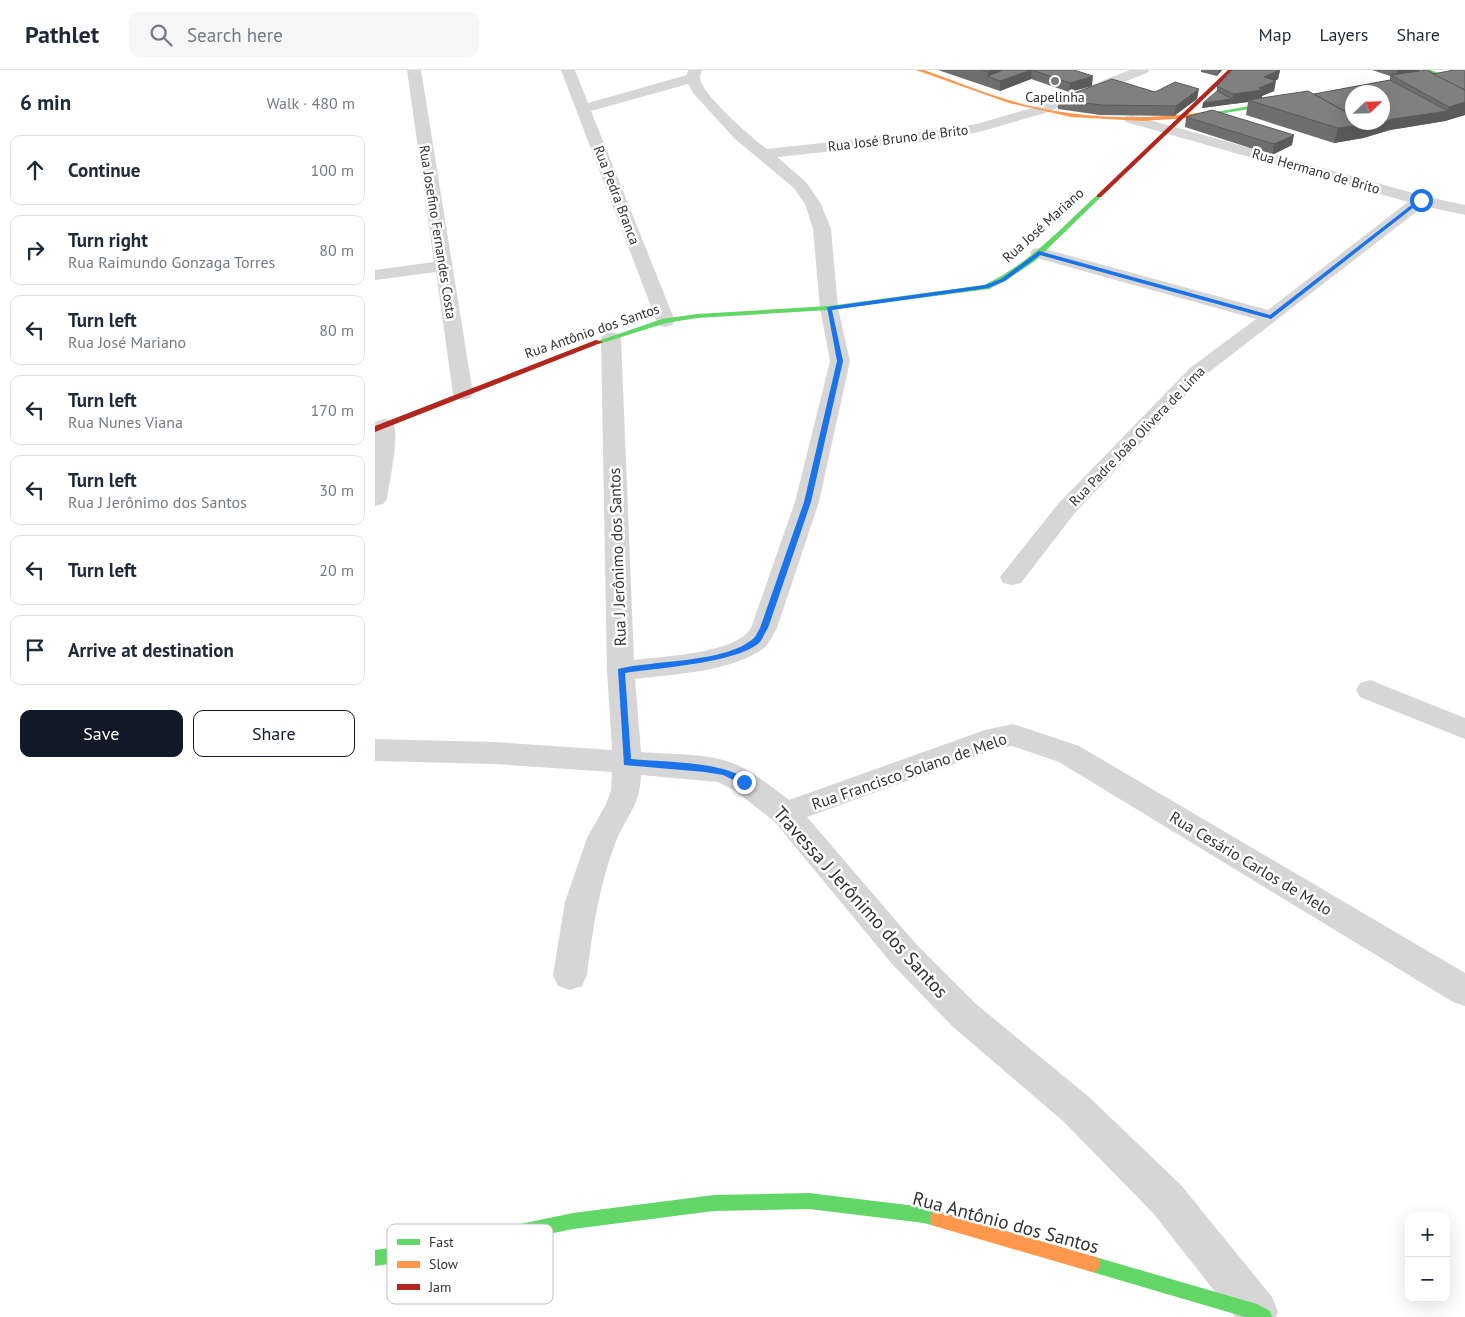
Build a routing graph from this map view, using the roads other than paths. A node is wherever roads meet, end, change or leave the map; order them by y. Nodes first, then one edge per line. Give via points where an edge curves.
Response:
1 (414, 70) edge
2 (569, 70) edge
3 (919, 70) edge
4 (1142, 70) edge
5 (1231, 70) edge
6 (1426, 70) edge
7 (694, 74) edge
8 (1415, 80) edge
9 (1291, 100) edge
10 (584, 109) junction
11 (1040, 110) junction
12 (1185, 117) junction
13 (1131, 119) junction
14 (1168, 129) junction
15 (764, 154) junction
16 (1421, 200) junction
17 (1465, 210) edge
18 (1039, 253) junction
19 (443, 266) junction
20 (375, 275) edge
21 (829, 308) junction
22 (1271, 317) junction
23 (665, 321) junction
24 (611, 338) junction
25 (463, 394) junction
26 (379, 427) edge
27 (375, 499) edge
28 (1012, 577) dead end
29 (621, 671) junction
30 (1370, 690) dead end
31 (1465, 729) edge
32 (1034, 741) joint
33 (375, 750) edge
34 (627, 762) junction
35 (785, 814) junction
36 (570, 975) dead end
37 (1465, 991) edge
38 (553, 1226) edge
39 (1261, 1314) edge

1 - 19 street, Rua Josefino Fernandes Costa
2 - 10 street, Rua Pedra Branca
3 - 11 street
4 - 11 street, Rua José Bruno de Brito
5 - 12 street, Rua José Mariano
6 - 8 street via 1449,75
7 - 10 street
7 - 15 street via 698,90 740,136
9 - 12 street
10 - 23 street, Rua Pedra Branca
11 - 13 street
11 - 15 street, Rua José Bruno de Brito via 959,132
12 - 13 street
12 - 14 street, Rua José Mariano
13 - 14 street, Rua Hermano de Brito
14 - 16 street, Rua Hermano de Brito
14 - 18 street, Rua José Mariano
15 - 21 street via 800,185 813,204 822,229
16 - 17 street, Rua Hermano de Brito
16 - 22 street, Rua Padre João Olivera de Lima
18 - 21 street, Rua José Mariano via 1003,280 986,287
18 - 22 street
19 - 20 street
19 - 25 street, Rua Josefino Fernandes Costa
21 - 23 street, Rua Antônio dos Santos
21 - 29 street via 840,361 807,502 764,628 757,640 715,657
22 - 28 street, Rua Padre João Olivera de Lima via 1197,372 1066,509
23 - 24 street, Rua Antônio dos Santos
24 - 25 street, Rua Antônio dos Santos
24 - 29 street, Rua J Jerônimo dos Santos
25 - 26 street, Rua Antônio dos Santos
26 - 27 street via 383,450
29 - 34 street, Rua J Jerônimo dos Santos
30 - 31 street
32 - 35 street, Rua Francisco Solano de Melo via 1013,735 995,738
32 - 37 street, Rua Cesário Carlos de Melo via 1069,754
33 - 34 street, Travessa J Jerônimo dos Santos via 494,753
34 - 35 street, Travessa J Jerônimo dos Santos via 725,772 744,782
34 - 36 street, Rua J Jerônimo dos Santos via 626,792 602,838 581,902
35 - 39 street, Travessa J Jerônimo dos Santos via 904,954 964,1015 1076,1109 1167,1199
38 - 39 street, Rua Antônio dos Santos via 714,1203 809,1201 924,1215

